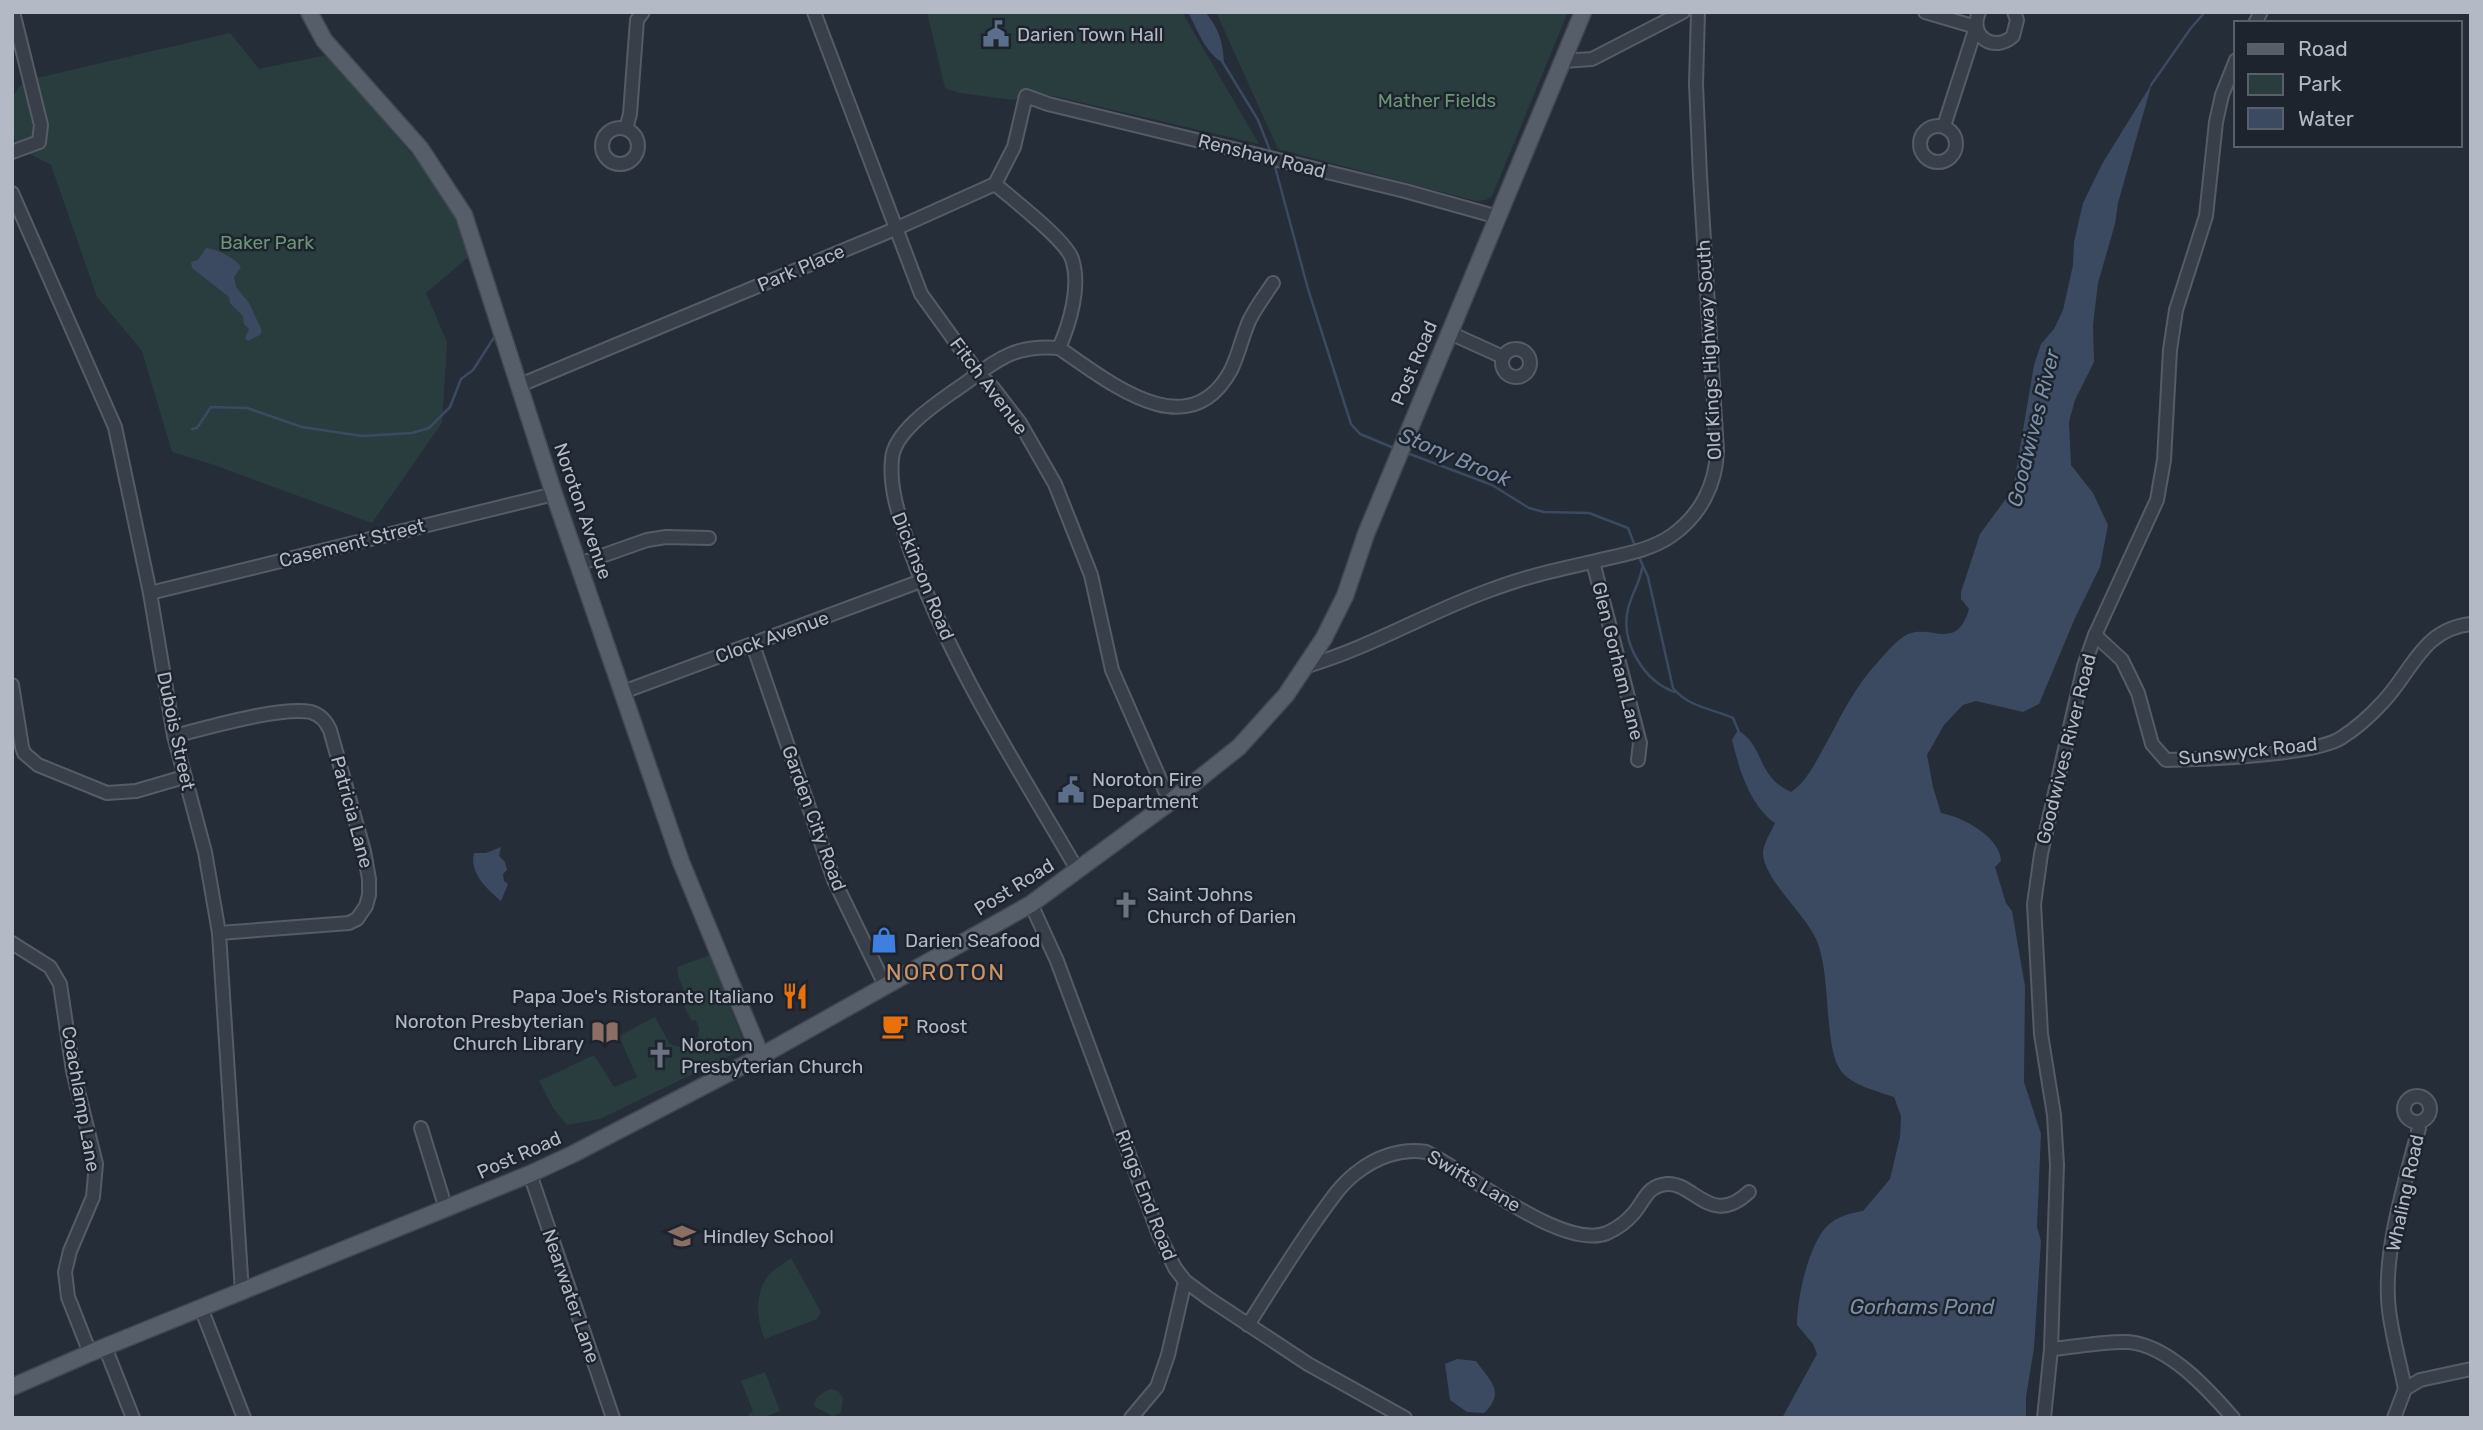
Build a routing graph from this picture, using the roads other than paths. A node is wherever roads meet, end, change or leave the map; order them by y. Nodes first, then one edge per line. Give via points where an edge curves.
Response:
1 (13, 12) edge
2 (309, 12) edge
3 (643, 12) edge
4 (814, 12) edge
5 (1583, 12) edge
6 (1683, 12) edge
7 (1698, 12) edge
8 (1926, 12) edge
9 (1979, 12) edge
10 (2014, 12) edge
11 (1976, 27) junction
12 (1563, 61) junction
13 (2234, 65) edge
14 (1944, 126) dead end
15 (626, 129) dead end
16 (12, 152) edge
17 (995, 184) junction
18 (12, 193) edge
19 (1498, 217) junction
20 (895, 229) junction
21 (1273, 284) dead end
22 (1450, 333) junction
23 (1059, 348) junction
24 (1503, 357) dead end
25 (978, 373) junction
26 (520, 385) junction
27 (554, 494) junction
28 (709, 538) dead end
29 (1593, 562) junction
30 (579, 564) junction
31 (921, 581) junction
32 (150, 593) junction
33 (2471, 624) edge
34 (2095, 635) junction
35 (753, 645) junction
36 (1307, 666) junction
37 (12, 685) edge
38 (623, 692) junction
39 (174, 736) junction
40 (1638, 760) dead end
41 (184, 777) junction
42 (1170, 802) junction
43 (1078, 871) junction
44 (1031, 904) junction
45 (219, 933) junction
46 (12, 943) edge
47 (886, 988) junction
48 (761, 1056) junction
49 (2418, 1122) dead end
50 (421, 1128) dead end
51 (530, 1174) junction
52 (1748, 1192) dead end
53 (446, 1209) junction
54 (1185, 1281) junction
55 (242, 1292) junction
56 (201, 1308) junction
57 (1248, 1325) junction
58 (2052, 1349) junction
59 (97, 1350) junction
60 (2471, 1369) edge
61 (12, 1387) edge
62 (2405, 1389) junction
63 (133, 1418) edge
64 (244, 1418) edge
65 (612, 1418) edge
66 (1131, 1418) edge
67 (1405, 1418) edge
68 (2044, 1418) edge
69 (2233, 1418) edge
70 (2394, 1418) edge

1 - 16 street via 41,125 39,142
2 - 26 main road, Noroton Avenue via 324,40 420,148 464,215
3 - 15 street via 637,20
4 - 20 street, Fitch Avenue
5 - 12 main road, Post Road
6 - 12 street via 1592,59
7 - 29 street, Old Kings Highway South via 1696,84 1717,464 1712,486 1699,508 1670,537 1636,552
8 - 11 street
9 - 11 street
10 - 11 street via 2017,28 2002,43 1984,40
11 - 14 street
12 - 19 main road, Post Road
13 - 34 street, Goodwives River Road via 2216,121 2206,216 2176,310 2157,500
17 - 19 street, Renshaw Road via 1014,147 1026,96
17 - 20 street, Park Place
17 - 23 street via 1072,256 1074,289 1068,327
18 - 32 street, Dubois Street via 115,427
19 - 22 main road, Post Road
20 - 25 street, Fitch Avenue via 921,294
20 - 26 street, Park Place
21 - 23 street via 1250,318 1231,369 1217,391 1197,405 1168,407 1130,396
22 - 24 street
22 - 36 main road, Post Road via 1345,596
23 - 25 street, Dickinson Road via 1035,346 1013,352
25 - 31 street, Dickinson Road via 905,431 892,457 894,502
25 - 42 street, Fitch Avenue via 1020,423 1055,484 1091,575 1112,670
26 - 27 main road, Noroton Avenue
27 - 30 main road, Noroton Avenue
27 - 32 street, Casement Street
28 - 30 street via 647,540
29 - 36 street, Old Kings Highway South via 1492,589
29 - 40 street, Glen Gorham Lane via 1640,743
30 - 38 main road, Noroton Avenue
31 - 35 street, Clock Avenue
31 - 43 street, Dickinson Road via 982,706
32 - 39 street, Dubois Street
33 - 34 street, Sunswyck Road via 2439,633 2382,702 2340,739 2312,747 2208,759 2166,760 2152,744 2138,693 2122,660
34 - 58 street, Goodwives River Road via 2078,689 2035,894 2040,1032 2057,1165
35 - 38 street, Clock Avenue
35 - 47 street, Garden City Road via 834,880
36 - 42 main road, Post Road via 1240,747
37 - 41 street via 22,747 38,765 107,793 135,791
38 - 48 main road, Noroton Avenue via 681,862
39 - 41 street, Dubois Street
39 - 45 street, Patricia Lane via 281,713 320,716 330,730 363,851 369,895 362,914 349,923
41 - 45 street, Dubois Street via 205,852
42 - 43 main road, Post Road
43 - 44 main road, Post Road
44 - 47 main road, Post Road
44 - 54 street, Rings End Road via 1062,972 1167,1255
45 - 55 street, Dubois Street
46 - 59 street, Coachlamp Lane via 50,967 60,984 73,1071 96,1164 93,1196 65,1272 70,1304
47 - 48 main road, Post Road
48 - 51 main road, Post Road
49 - 62 street, Whaling Road via 2395,1223 2389,1274 2389,1308
50 - 53 street
51 - 53 main road, Post Road
51 - 65 street, Nearwater Lane
52 - 57 street, Swifts Lane via 1731,1204 1720,1204 1705,1203 1676,1185 1656,1186 1616,1228 1582,1236 1533,1216 1426,1152 1395,1152 1370,1163 1342,1185
53 - 55 main road, Post Road
54 - 57 street, Rings End Road
54 - 66 street via 1157,1387
55 - 56 main road, Post Road
56 - 59 main road, Post Road
56 - 64 street
57 - 67 street, Rings End Road
58 - 68 street, Goodwives River Road
58 - 69 street via 2129,1342 2157,1351 2208,1389
59 - 61 main road, Post Road
59 - 63 street, Coachlamp Lane
60 - 62 street via 2420,1380
62 - 70 street

